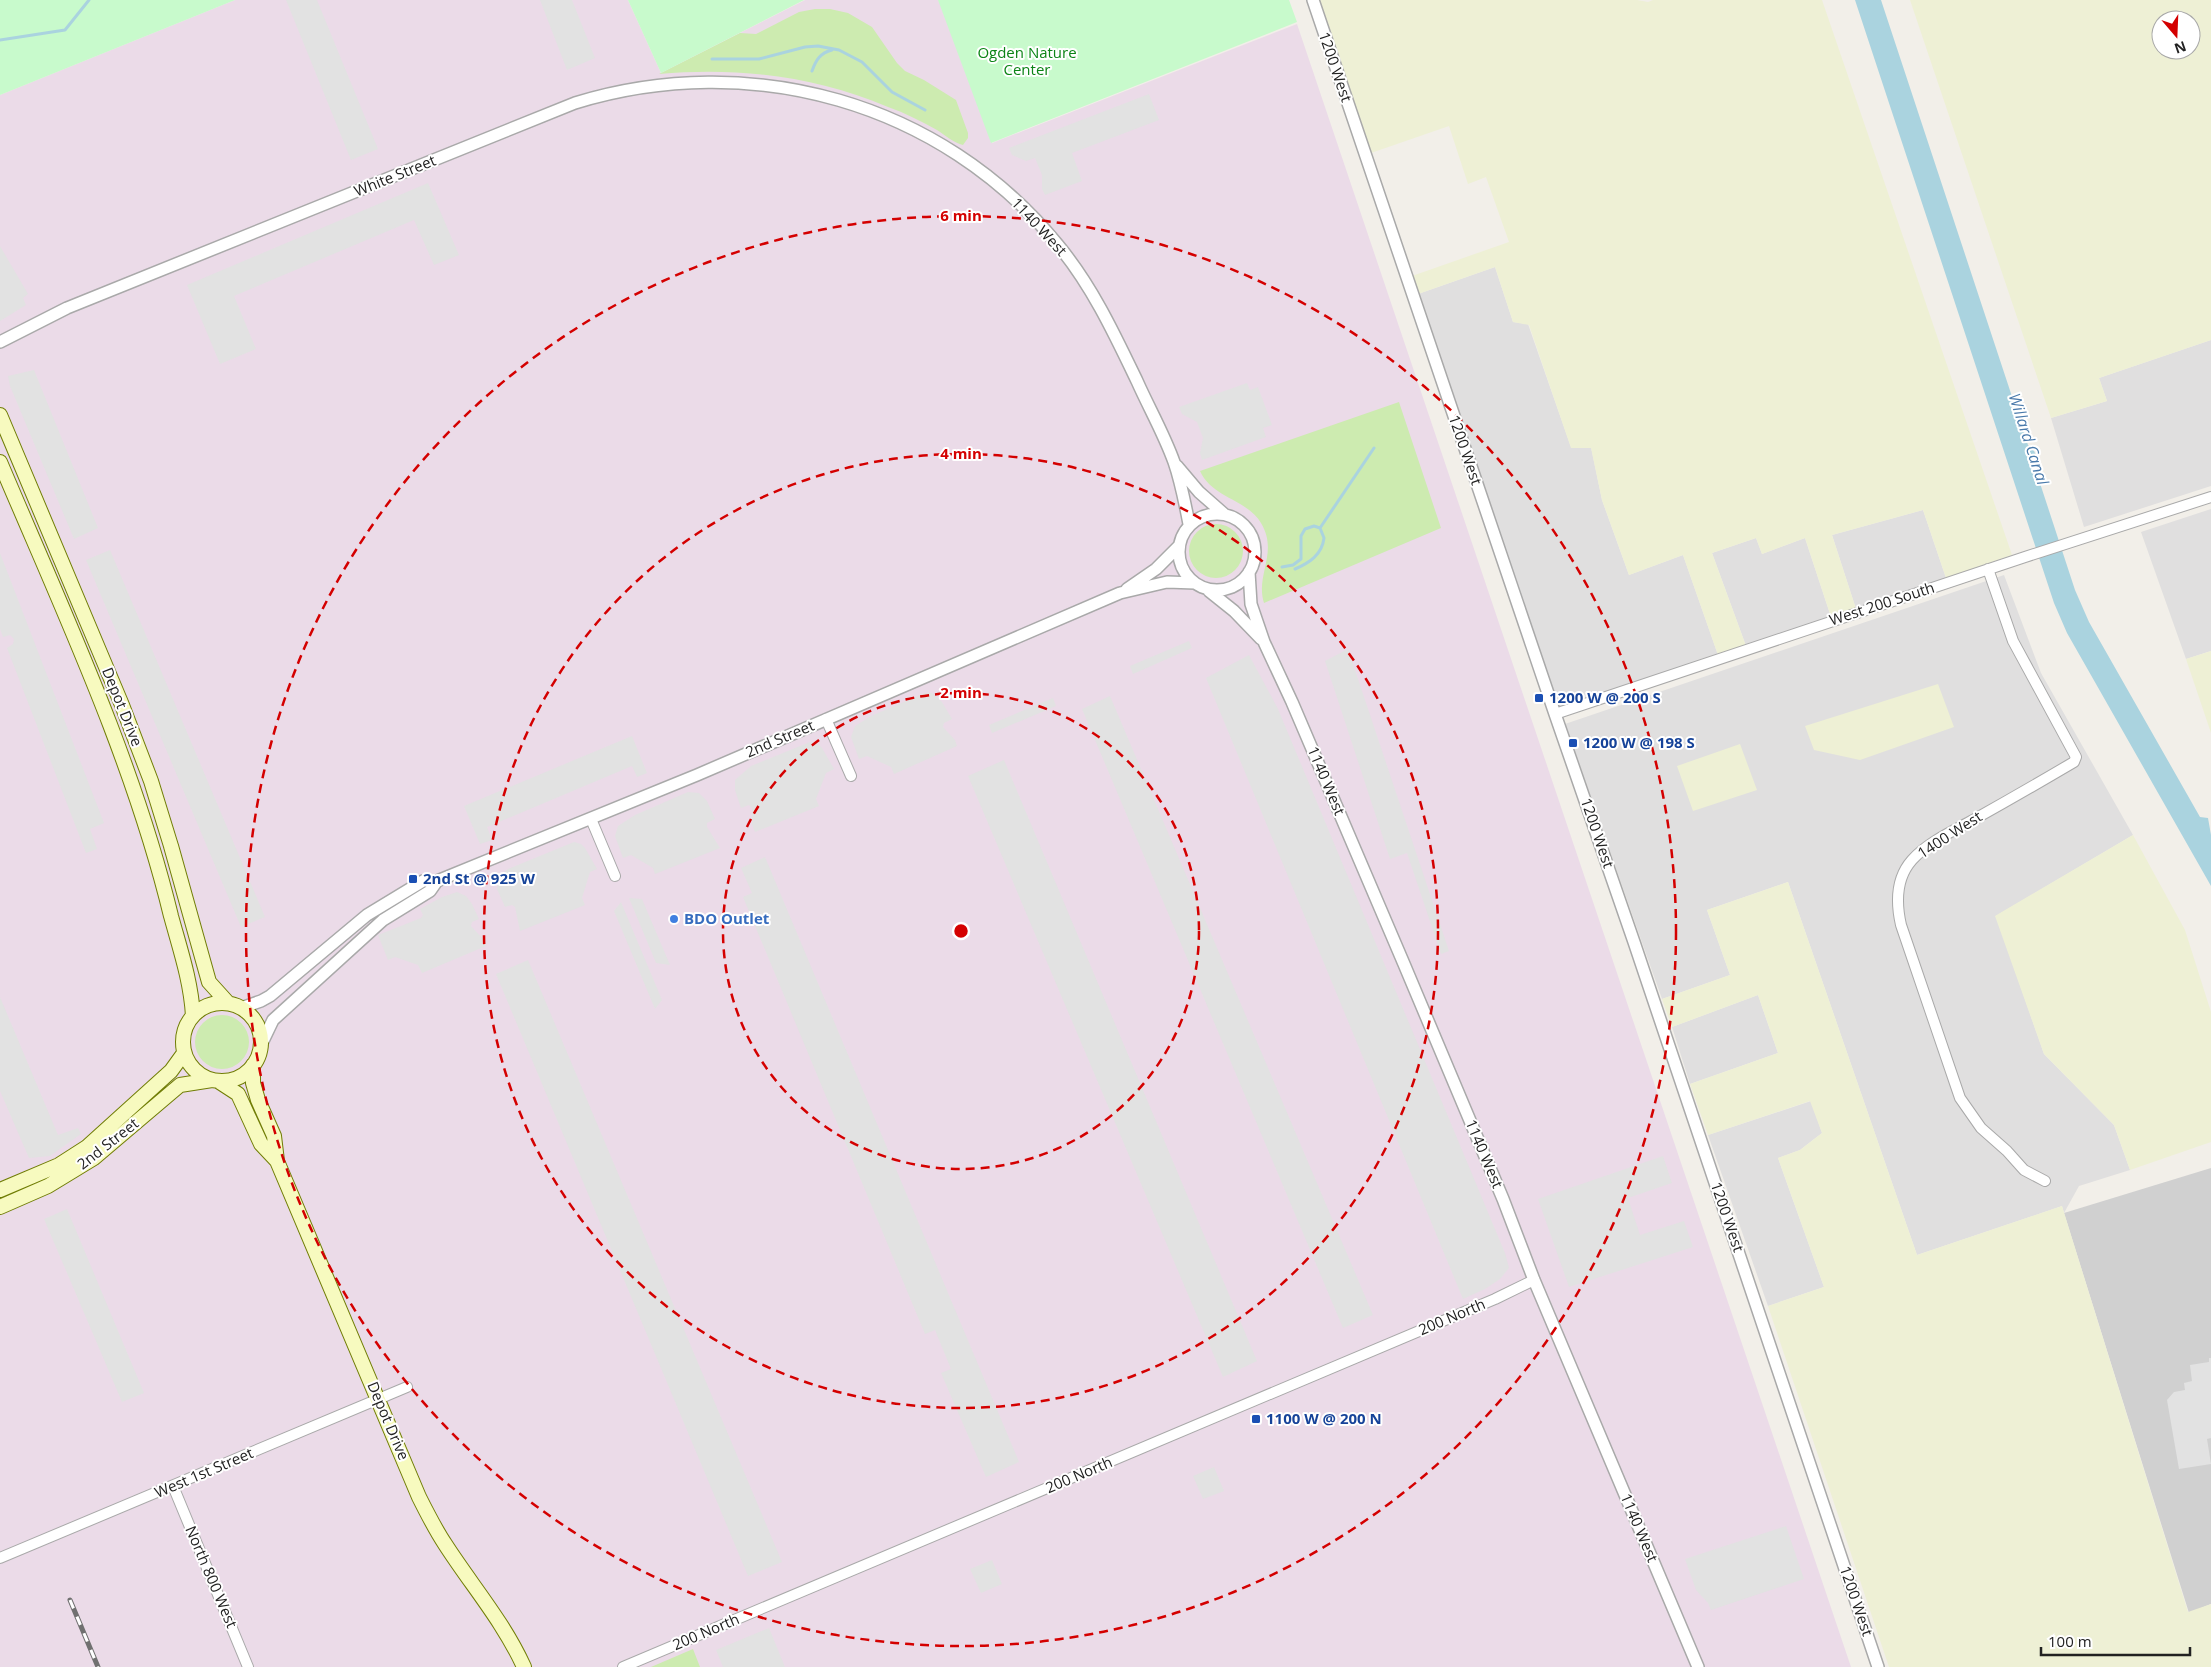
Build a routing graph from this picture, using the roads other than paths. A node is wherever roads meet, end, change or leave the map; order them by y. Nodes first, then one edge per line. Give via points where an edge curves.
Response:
1 (1313, 0) edge
2 (808, 92) joint
3 (0, 342) edge
4 (0, 415) edge
5 (0, 462) edge
6 (1174, 462) junction
7 (2211, 497) edge
8 (1224, 514) junction
9 (1189, 524) junction
10 (1179, 546) junction
11 (1988, 569) junction
12 (1249, 572) junction
13 (1195, 583) junction
14 (1209, 591) junction
15 (1120, 593) junction
16 (1264, 642) junction
17 (1555, 714) junction
18 (826, 719) junction
19 (851, 776) dead end
20 (591, 819) junction
21 (615, 876) dead end
22 (437, 881) junction
23 (234, 1005) junction
24 (193, 1016) junction
25 (261, 1045) junction
26 (184, 1053) junction
27 (253, 1065) junction
28 (215, 1080) junction
29 (277, 1162) junction
30 (2045, 1181) dead end
31 (0, 1190) edge
32 (0, 1207) edge
33 (1534, 1280) junction
34 (407, 1387) dead end
35 (378, 1399) junction
36 (173, 1486) junction
37 (0, 1558) edge
38 (248, 1667) edge
39 (524, 1667) edge
40 (623, 1667) edge
41 (1698, 1667) edge
42 (1878, 1667) edge

1 - 17 street, 1200 West
2 - 3 street, White Street via 761,84 716,82 618,92 581,101 68,308
2 - 6 street, 1140 West via 867,108 918,131 948,148 1026,210 1059,246 1087,285 1112,328
4 - 23 main road, Depot Drive via 151,781 209,982
5 - 24 main road, Depot Drive via 123,756 164,887 192,991
6 - 8 street, 1140 West via 1199,492
6 - 9 street, 1140 West
7 - 11 street, West 200 South
8 - 9 street via 1205,515
8 - 12 street via 1240,522 1252,537 1254,561
9 - 10 street
10 - 13 street via 1181,565
10 - 15 street, 2nd Street via 1156,569
11 - 17 street, West 200 South
11 - 30 street, 1400 West via 2013,641 2076,758 1933,843 1912,860 1897,894 1897,910 1960,1098 1981,1128 2024,1170
12 - 14 street via 1232,588
12 - 16 street, 1140 West via 1251,604
13 - 14 street
13 - 15 street, 2nd Street via 1167,582
14 - 16 street, 1140 West
15 - 18 street, 2nd Street
16 - 33 street, 1140 West via 1413,986
17 - 42 street, 1200 West
18 - 19 street
18 - 20 street, 2nd Street
20 - 21 street
20 - 22 street, 2nd Street
22 - 23 street, 2nd Street via 423,881 374,911 261,1002
22 - 25 street, 2nd Street via 430,891 383,920 273,1020
23 - 24 main road via 210,1004
23 - 25 main road via 254,1019 260,1031
24 - 26 main road via 184,1031
25 - 27 main road
26 - 28 main road via 200,1075
26 - 31 main road, 2nd Street via 170,1071 87,1146 59,1165
27 - 28 main road via 238,1078
27 - 29 main road, Depot Drive via 253,1083 274,1136
28 - 29 main road, Depot Drive via 238,1094 261,1144
28 - 32 main road, 2nd Street via 180,1084 94,1158 48,1186
29 - 35 main road, Depot Drive
33 - 40 street, 200 North
33 - 41 street, 1140 West
34 - 35 street, West 1st Street
35 - 36 street, West 1st Street
35 - 39 main road, Depot Drive via 432,1523 492,1609
36 - 37 street, West 1st Street
36 - 38 street, North 800 West

